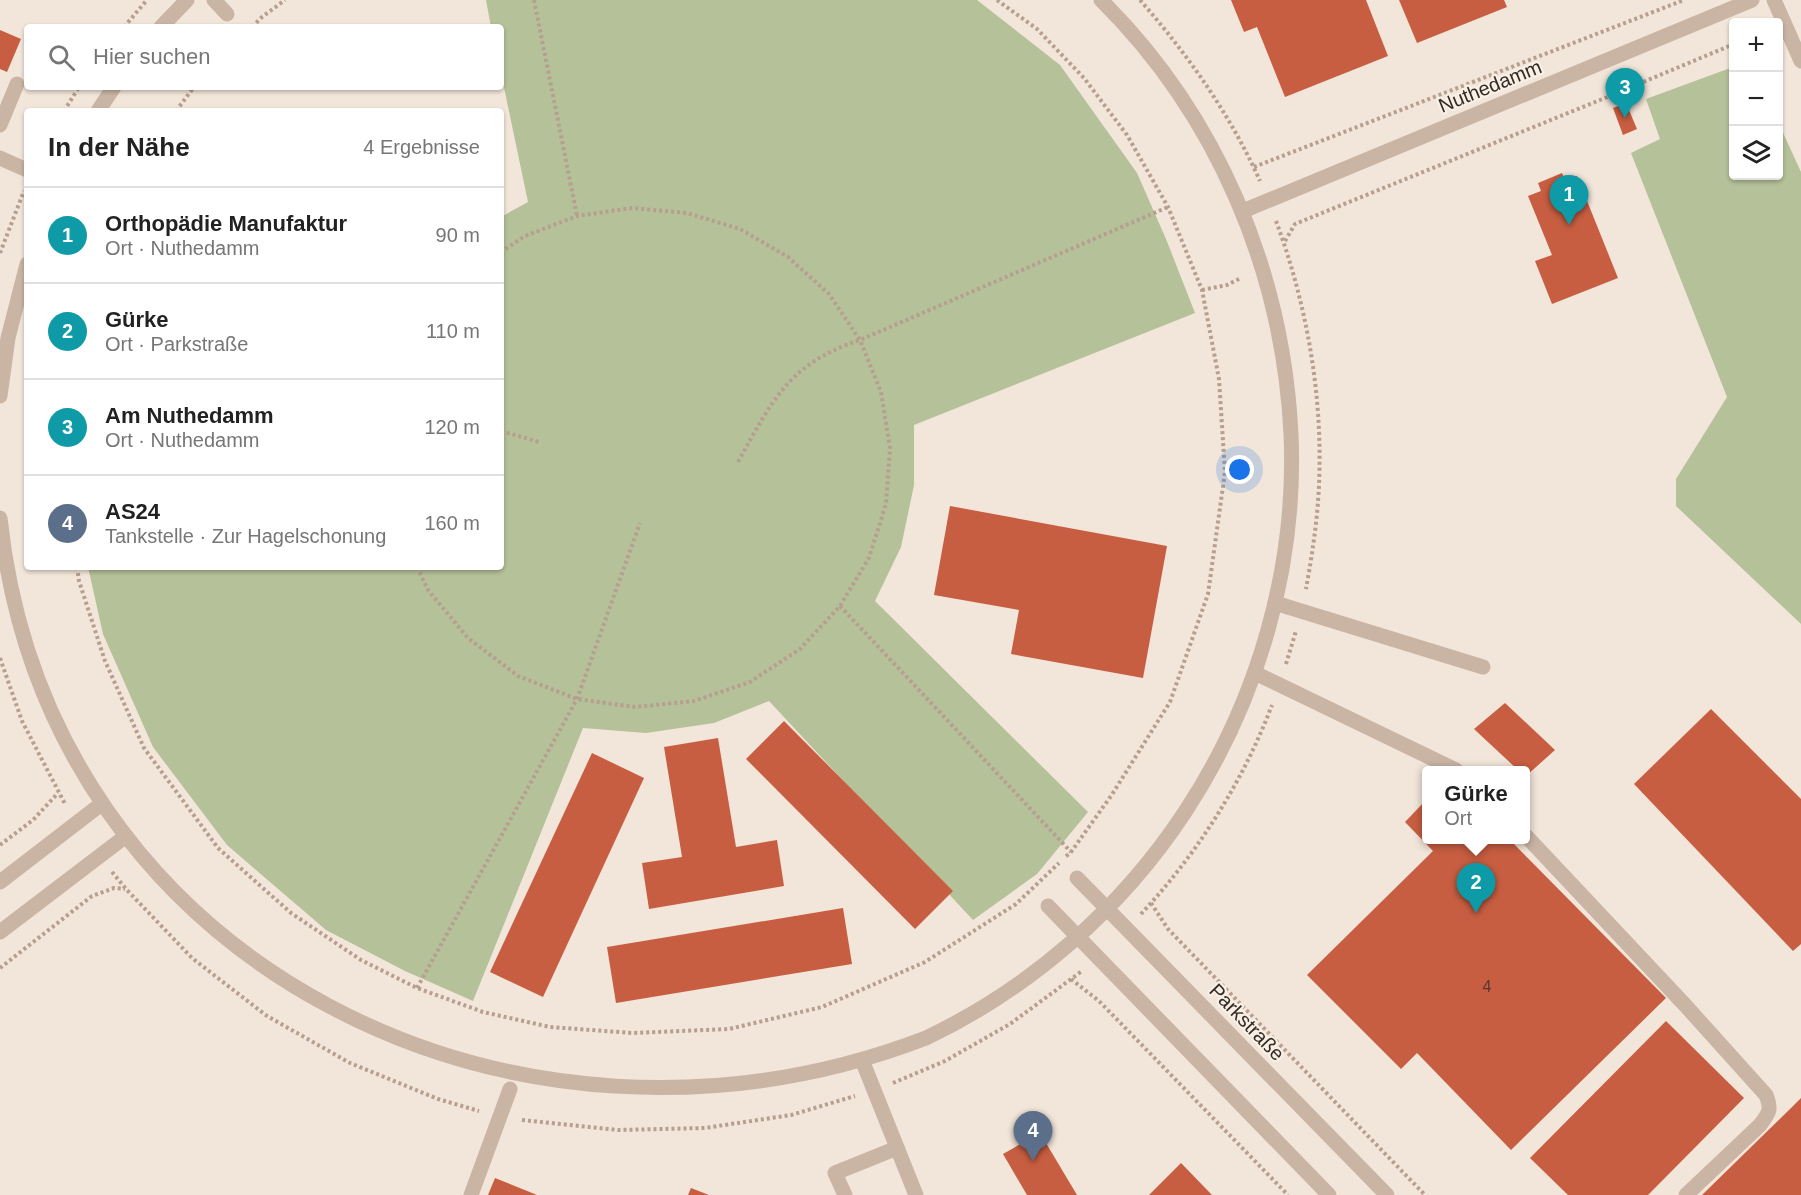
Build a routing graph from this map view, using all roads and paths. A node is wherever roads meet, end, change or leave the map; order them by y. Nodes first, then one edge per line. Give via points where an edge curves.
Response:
1 (147, 0) edge
2 (187, 0) edge
3 (213, 0) edge
4 (285, 0) edge
5 (534, 0) edge
6 (998, 0) edge
7 (1101, 0) edge
8 (1140, 0) edge
9 (1684, 0) edge
10 (1752, 0) edge
11 (1774, 0) edge
12 (227, 14) dead end
13 (127, 24) edge
14 (164, 24) edge
15 (255, 24) edge
16 (1729, 46) edge
17 (1801, 61) edge
18 (17, 84) dead end
19 (77, 90) edge
20 (112, 90) edge
21 (192, 90) edge
22 (66, 108) edge
23 (100, 108) edge
24 (178, 108) edge
25 (0, 124) edge
26 (0, 158) edge
27 (1254, 167) junction
28 (24, 169) edge
29 (24, 193) edge
30 (1269, 200) junction
31 (1168, 207) junction
32 (1243, 211) junction
33 (577, 216) junction
34 (1284, 242) junction
35 (504, 250) edge
36 (0, 253) edge
37 (24, 275) edge
38 (860, 340) junction
39 (1, 370) edge
40 (0, 396) edge
41 (504, 431) edge
42 (539, 442) dead end
43 (738, 462) dead end
44 (0, 518) edge
45 (640, 523) dead end
46 (77, 570) edge
47 (418, 570) edge
48 (1275, 603) junction
49 (840, 606) junction
50 (1302, 611) junction
51 (0, 658) edge
52 (1483, 666) dead end
53 (1255, 673) junction
54 (1280, 684) junction
55 (576, 699) junction
56 (1446, 766) edge
57 (58, 793) junction
58 (100, 805) junction
59 (77, 823) junction
60 (122, 839) junction
61 (1530, 840) edge
62 (0, 845) edge
63 (1071, 852) junction
64 (99, 856) junction
65 (1077, 879) dead end
66 (0, 882) edge
67 (126, 889) junction
68 (1151, 903) junction
69 (1048, 906) dead end
70 (1107, 909) junction
71 (1126, 929) junction
72 (0, 932) edge
73 (1077, 937) junction
74 (1097, 957) junction
75 (0, 968) edge
76 (1071, 979) junction
77 (417, 988) junction
78 (338, 1025) dead end
79 (864, 1065) junction
80 (509, 1088) dead end
81 (874, 1091) junction
82 (745, 1095) dead end
83 (500, 1117) junction
84 (897, 1148) junction
85 (471, 1195) edge
86 (845, 1195) edge
87 (916, 1195) edge
88 (1288, 1195) edge
89 (1329, 1195) edge
90 (1387, 1195) edge
91 (1425, 1195) edge
92 (1686, 1195) edge

1 - 13 path
2 - 14 street
3 - 12 street
4 - 15 path
5 - 33 path
6 - 31 path via 1037,29 1084,78 1127,135
7 - 32 street via 1172,84 1200,126
8 - 27 path via 1201,76
9 - 27 path
10 - 30 street, Nuthedamm
11 - 17 street
16 - 34 path via 1295,224
18 - 25 street
19 - 22 path
20 - 23 street
21 - 24 path
26 - 28 street
27 - 30 path
29 - 36 path
30 - 32 street, Nuthedamm
30 - 34 path
31 - 38 path
31 - 63 path via 1202,290 1219,379 1225,472 1208,594 1170,702
32 - 48 street via 1272,300 1290,408 1291,499
33 - 35 path via 525,236
33 - 38 path via 632,208 687,213 740,229 788,257 829,294
34 - 50 path via 1304,314 1316,388 1320,463 1315,537
37 - 39 street
38 - 43 path via 814,360 785,385
38 - 49 path via 881,392 890,448 886,504 869,558
39 - 40 street
41 - 42 path
44 - 58 street via 15,608 41,692
45 - 55 path
46 - 77 path via 105,662 144,748 218,848 291,914 361,960
47 - 55 path via 428,590 468,638 518,676
48 - 50 street
48 - 53 street
49 - 55 path via 800,649 750,682 694,701 635,707
49 - 63 path
50 - 52 street
50 - 54 path
51 - 57 path via 22,721
53 - 54 street
53 - 70 street via 1200,790 1170,835
54 - 56 street
54 - 68 path via 1226,799
55 - 77 path
57 - 59 path
57 - 62 path via 33,820
58 - 59 street
58 - 60 street
59 - 66 street
60 - 64 street
60 - 78 street via 211,937 263,978
61 - 92 street via 1685,1005 1770,1104 1760,1125
63 - 77 path via 1016,904 925,962 822,1007 729,1029 632,1033 550,1027 483,1012
64 - 67 path
64 - 72 street
65 - 70 street, Parkstraße
67 - 75 path via 114,888 92,896
67 - 83 path via 192,958 267,1016 350,1064 438,1099
68 - 71 path
68 - 91 path via 1168,929
69 - 73 street
70 - 71 street, Parkstraße
70 - 73 street
71 - 90 street, Parkstraße
73 - 74 street
73 - 79 street via 981,1009
74 - 76 path
74 - 89 street
76 - 81 path via 1010,1024 945,1061
76 - 88 path via 1099,1001
79 - 81 street
79 - 82 street
80 - 83 street
81 - 83 path via 791,1115 705,1128 618,1130
81 - 84 street
83 - 85 street
84 - 86 street via 835,1173
84 - 87 street

